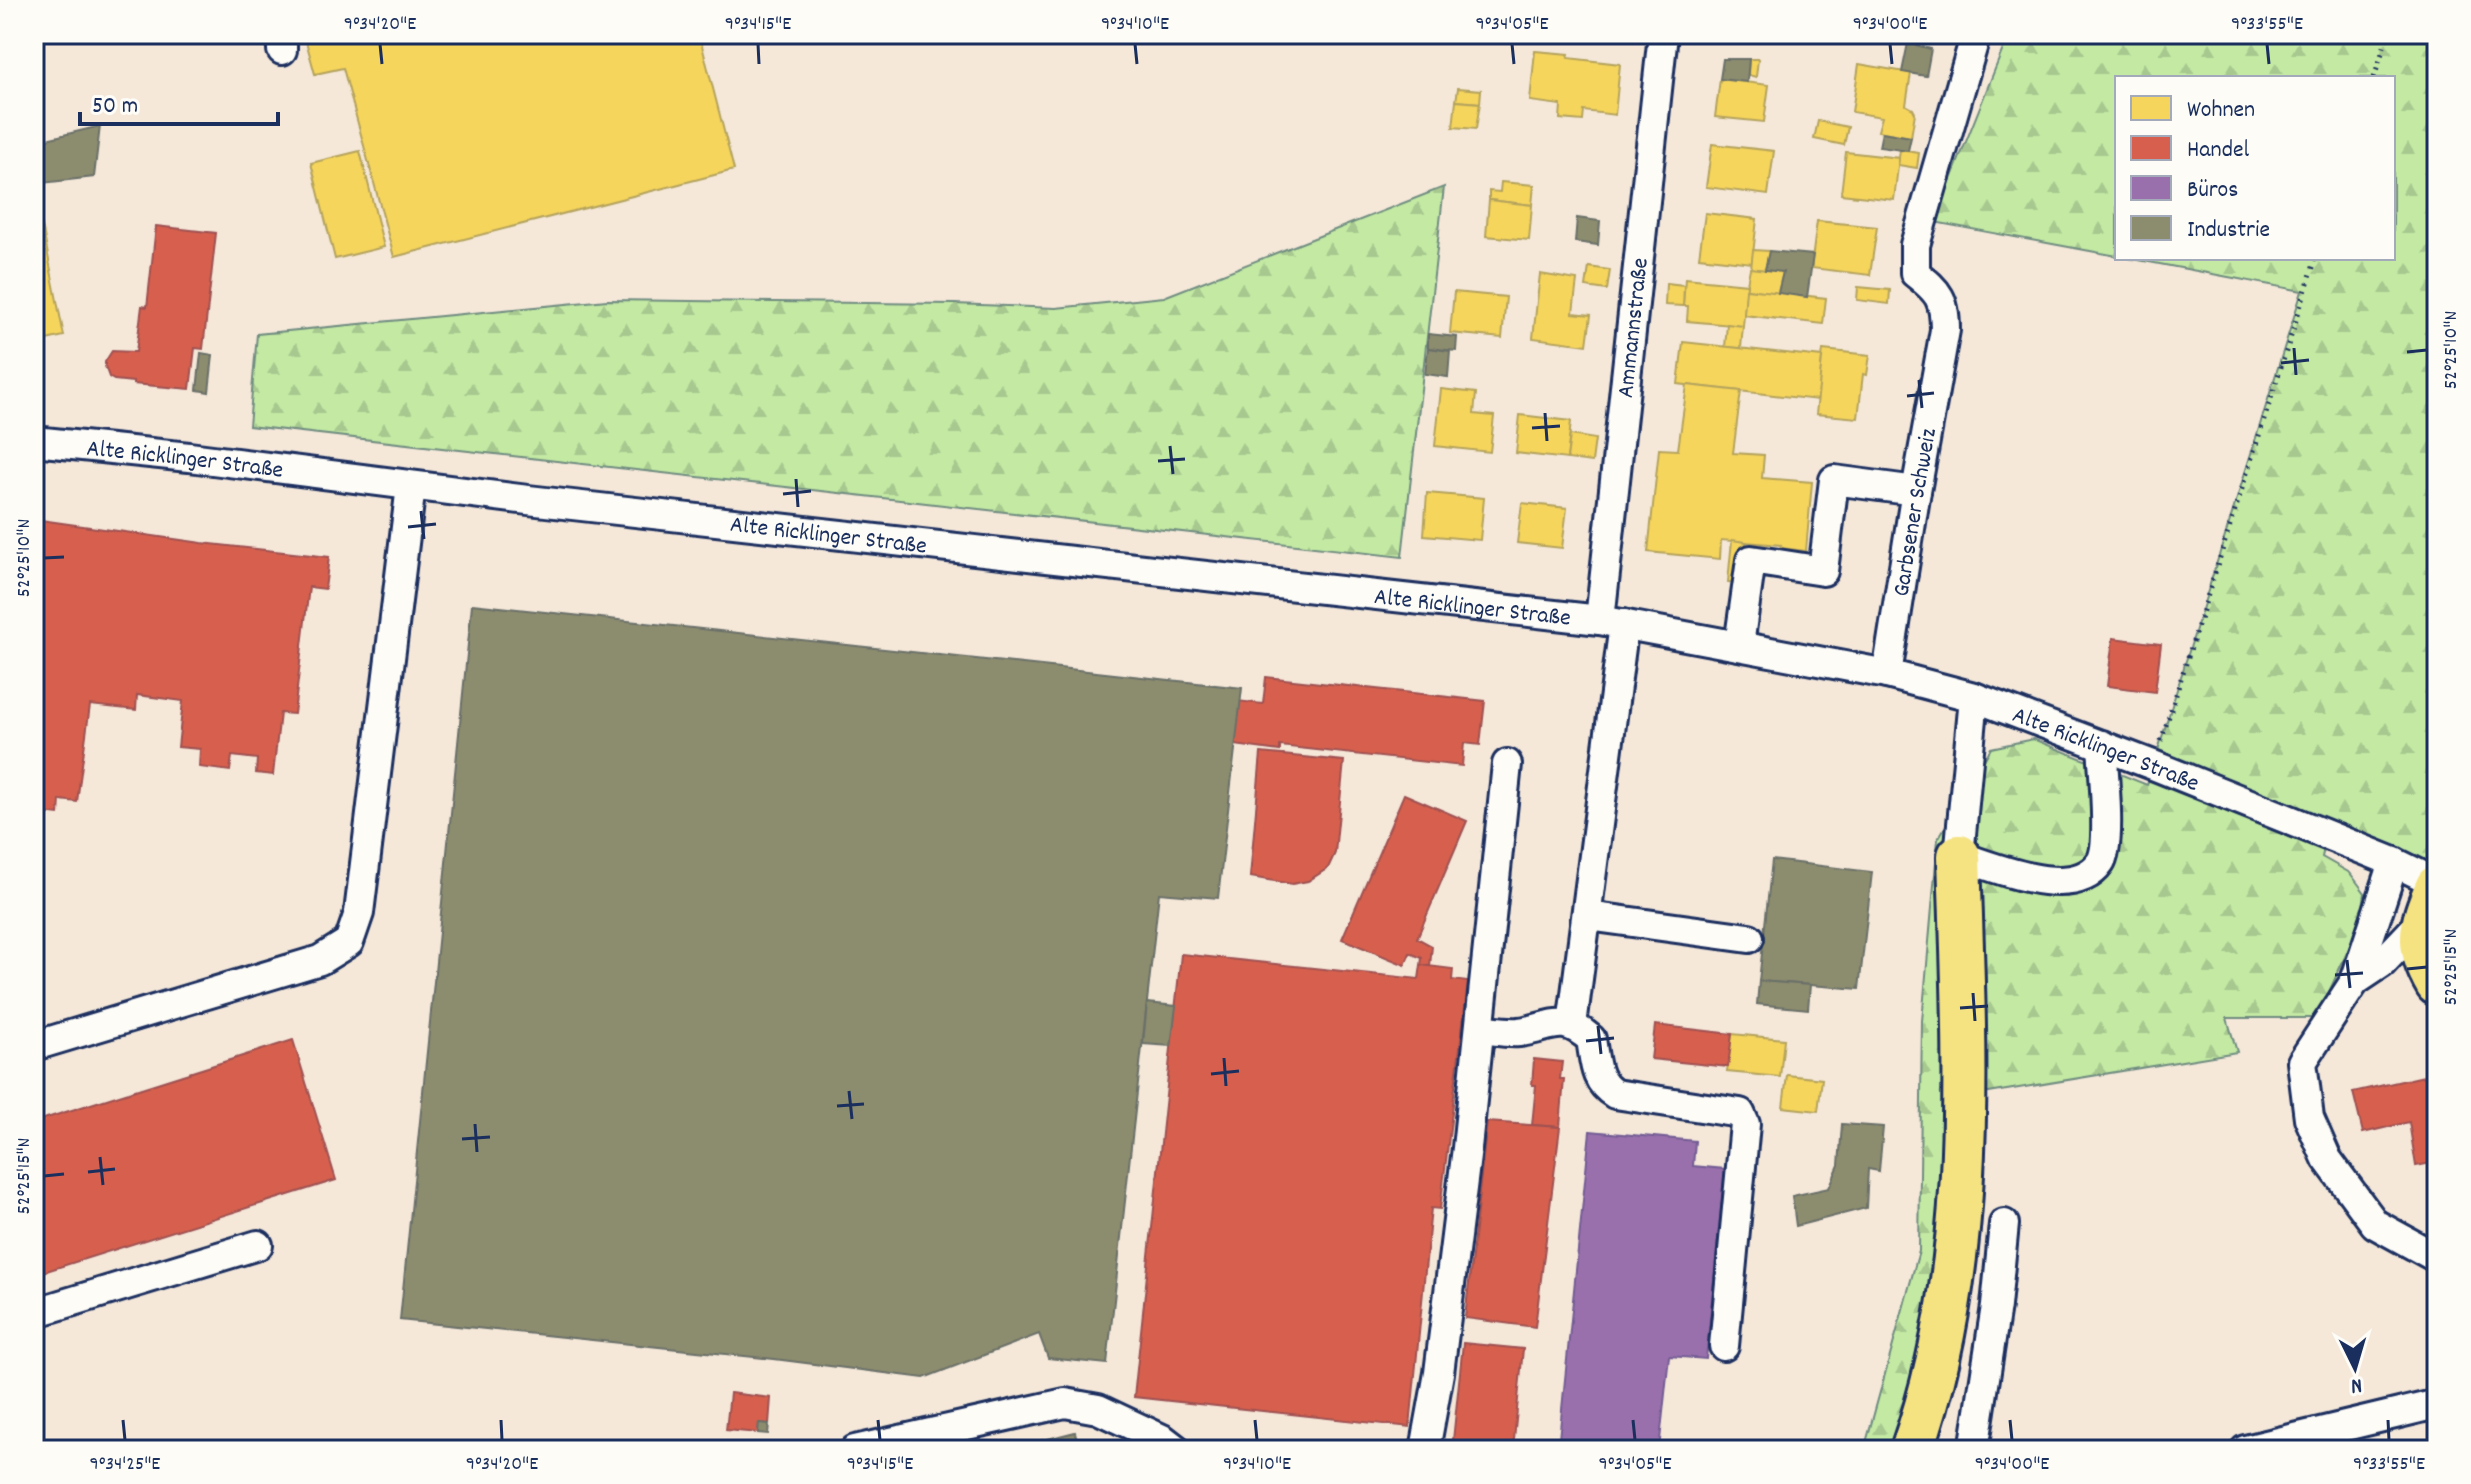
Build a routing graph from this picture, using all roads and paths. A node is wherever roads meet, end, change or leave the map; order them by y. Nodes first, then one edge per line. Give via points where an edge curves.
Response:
1 (1663, 34) edge
2 (1976, 34) edge
3 (2388, 34) edge
4 (2375, 76) edge
5 (2315, 260) edge
6 (34, 441) edge
7 (411, 486) junction
8 (1916, 491) junction
9 (1612, 622) junction
10 (1739, 645) junction
11 (1887, 674) junction
12 (1974, 697) junction
13 (2102, 745) junction
14 (2159, 747) dead end
15 (1507, 764) dead end
16 (1959, 856) junction
17 (2394, 862) junction
18 (2432, 896) edge
19 (1588, 916) junction
20 (1749, 938) dead end
21 (2355, 981) junction
22 (2437, 984) edge
23 (1572, 1025) junction
24 (1480, 1029) junction
25 (34, 1046) edge
26 (2004, 1224) dead end
27 (258, 1245) dead end
28 (2437, 1258) edge
29 (34, 1313) edge
30 (1724, 1346) dead end
31 (2437, 1404) edge
32 (855, 1450) edge
33 (1177, 1450) edge
34 (1425, 1450) edge
35 (1912, 1450) edge
36 (1974, 1450) edge
37 (2245, 1450) edge

1 - 9 street, Ammannstraße
2 - 8 street, Garbsener Schweiz via 1915,245 1915,273 1932,286 1945,307
3 - 4 path
5 - 14 path
6 - 7 street, Alte Ricklinger Straße
7 - 9 street, Alte Ricklinger Straße
7 - 25 street via 359,913 349,942 320,960
8 - 10 street via 1834,480 1823,571 1751,560
8 - 11 street, Garbsener Schweiz
9 - 10 street, Alte Ricklinger Straße
9 - 19 street
10 - 11 street, Alte Ricklinger Straße
11 - 12 street, Alte Ricklinger Straße
12 - 13 street, Alte Ricklinger Straße
12 - 16 street
13 - 16 street via 2104,851 2090,871 2077,880 2059,882
13 - 17 street, Alte Ricklinger Straße
15 - 24 street
16 - 35 highway via 1965,1060 1962,1191 1941,1350
17 - 18 street, Alte Ricklinger Straße
17 - 21 street
18 - 21 street via 2382,963
18 - 22 highway via 2422,948
19 - 20 street
19 - 23 street
21 - 28 street via 2302,1062 2309,1118 2327,1159 2375,1224
23 - 24 street via 1555,1022 1515,1032
23 - 30 street via 1591,1039 1598,1078 1615,1094 1740,1113 1745,1124
24 - 34 street
26 - 36 street
27 - 29 street
31 - 37 street
32 - 33 street via 1065,1403 1098,1409

